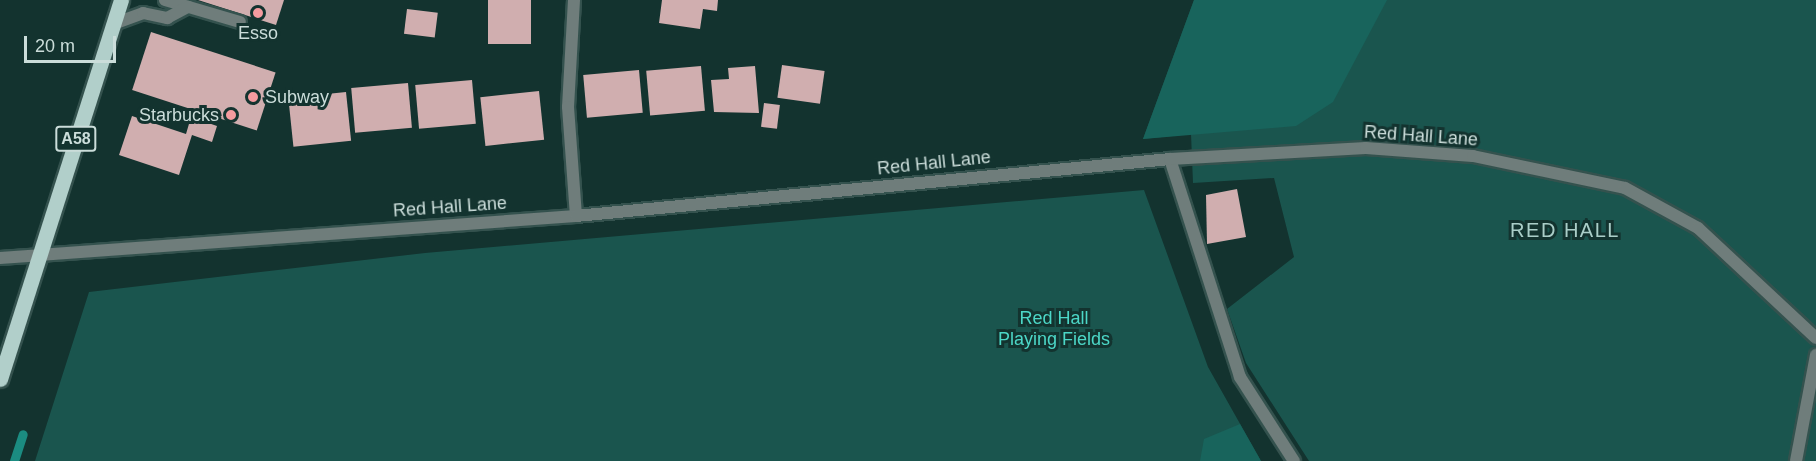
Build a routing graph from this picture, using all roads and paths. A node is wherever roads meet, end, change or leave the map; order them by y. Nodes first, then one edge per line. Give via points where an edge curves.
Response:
1 (121, 0) edge
2 (165, 0) edge
3 (574, 0) edge
4 (188, 7) junction
5 (240, 22) dead end
6 (114, 24) junction
7 (1170, 159) junction
8 (576, 216) junction
9 (39, 255) junction
10 (0, 258) edge
11 (1816, 338) edge
12 (1816, 355) edge
13 (0, 379) edge
14 (1294, 461) edge
15 (1796, 461) edge

1 - 6 main road, A58
2 - 4 street
3 - 8 street via 568,107
4 - 5 street
4 - 6 street via 167,18 143,13
6 - 9 main road, A58
7 - 8 street, Red Hall Lane
7 - 11 street, Red Hall Lane via 1366,148 1473,156 1625,188 1698,228
7 - 14 street via 1240,377
8 - 9 street, Red Hall Lane
9 - 10 street, Red Hall Lane
9 - 13 main road, A58
12 - 15 street

